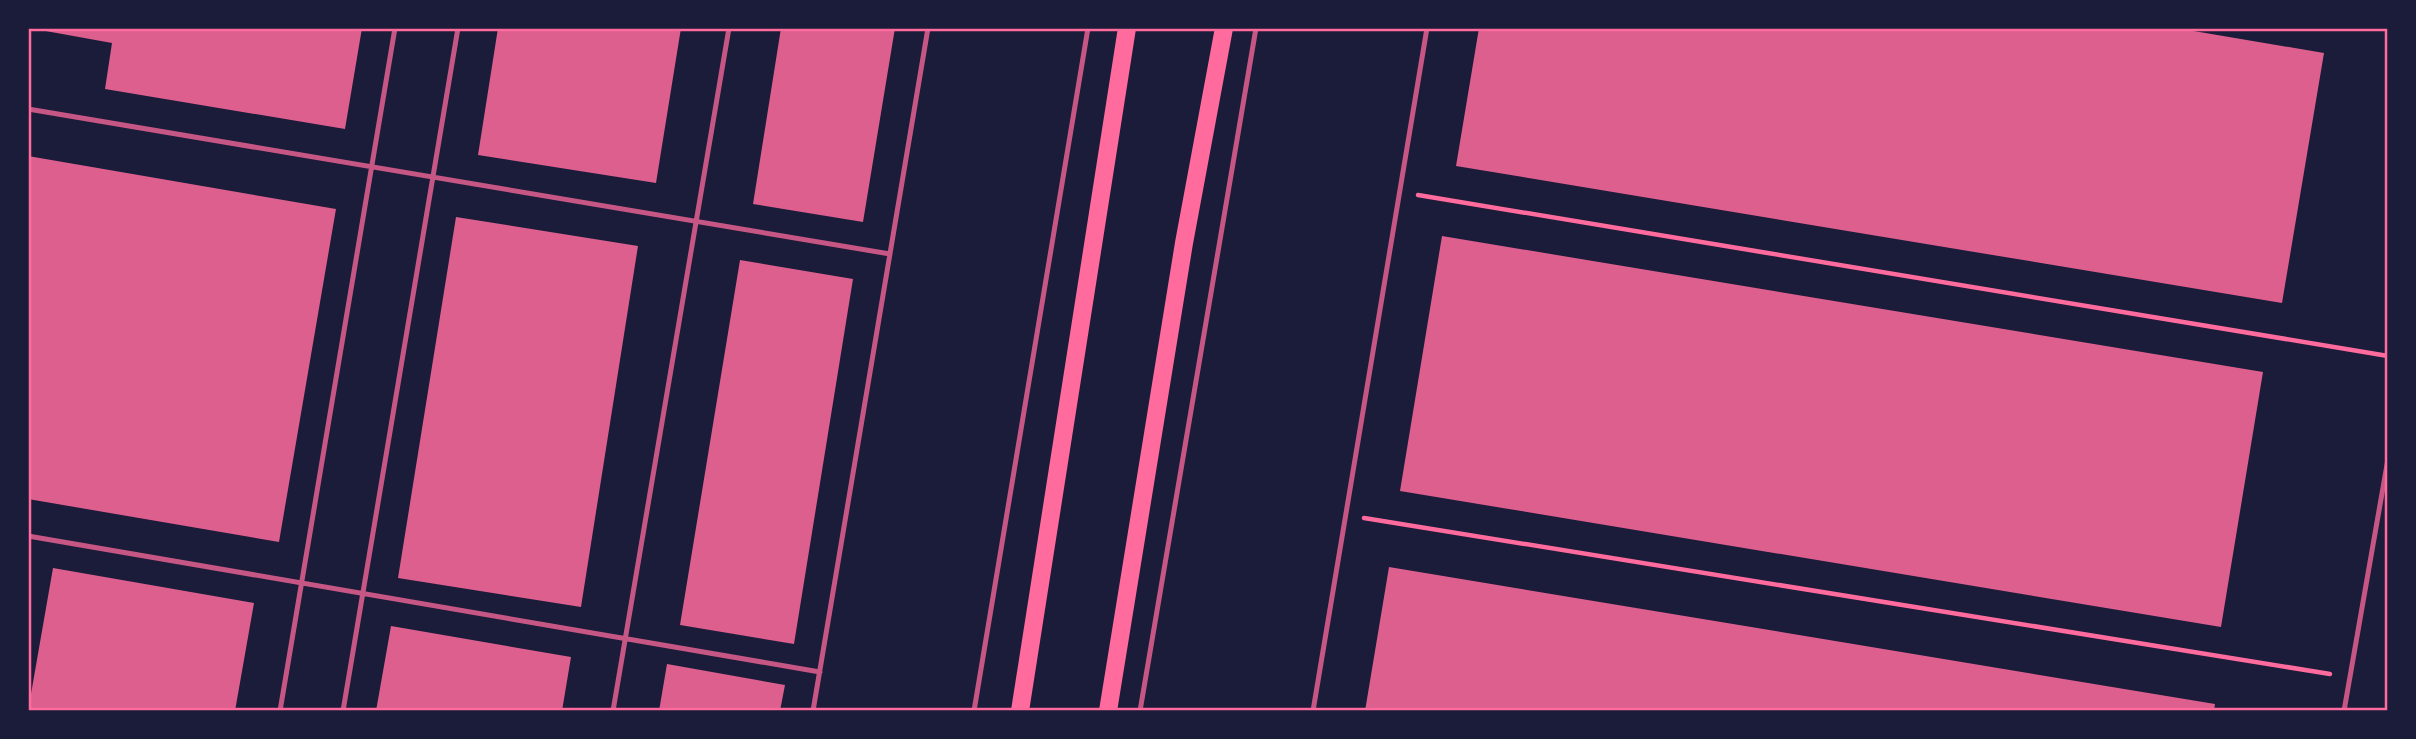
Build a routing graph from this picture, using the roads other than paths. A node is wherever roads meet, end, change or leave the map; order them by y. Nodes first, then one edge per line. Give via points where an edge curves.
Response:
1 (395, 28) edge
2 (458, 28) edge
3 (729, 28) edge
4 (928, 28) edge
5 (1088, 28) edge
6 (1127, 28) edge
7 (1224, 28) edge
8 (1256, 28) edge
9 (1427, 28) edge
10 (28, 109) edge
11 (371, 167) junction
12 (433, 177) junction
13 (696, 221) junction
14 (890, 254) junction
15 (2388, 459) edge
16 (28, 536) edge
17 (301, 583) junction
18 (363, 593) junction
19 (625, 638) junction
20 (820, 672) junction
21 (280, 711) edge
22 (343, 711) edge
23 (613, 711) edge
24 (813, 711) edge
25 (974, 711) edge
26 (1020, 711) edge
27 (1108, 711) edge
28 (1140, 711) edge
29 (1313, 711) edge
30 (2344, 711) edge

1 - 11 lane
2 - 12 lane
3 - 13 lane
4 - 14 lane
5 - 25 lane
6 - 26 main road
7 - 27 main road
8 - 28 lane
9 - 29 lane
10 - 11 lane
11 - 12 lane
11 - 17 lane
12 - 13 lane
12 - 18 lane
13 - 14 lane
13 - 19 lane
14 - 20 lane
15 - 30 lane
16 - 17 lane
17 - 18 lane
17 - 21 lane
18 - 19 lane
18 - 22 lane
19 - 20 lane
19 - 23 lane
20 - 24 lane

